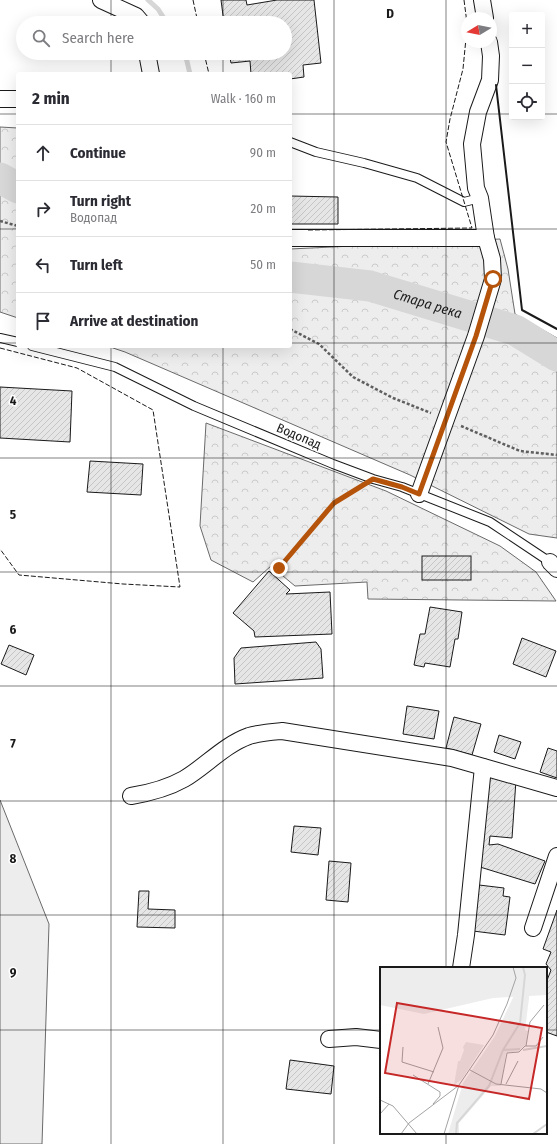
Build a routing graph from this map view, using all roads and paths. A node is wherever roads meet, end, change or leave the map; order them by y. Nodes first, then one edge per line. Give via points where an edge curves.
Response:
1 (100, 0) edge
2 (482, 0) edge
3 (484, 12) edge
4 (136, 16) edge
5 (490, 48) edge
6 (149, 60) edge
7 (151, 72) edge
8 (0, 99) edge
9 (16, 99) edge
10 (292, 143) edge
11 (480, 198) junction
12 (0, 221) edge
13 (16, 225) edge
14 (292, 238) edge
15 (486, 238) junction
16 (292, 330) edge
17 (0, 338) edge
18 (16, 342) edge
19 (40, 348) edge
20 (446, 419) junction
21 (557, 455) edge
22 (373, 479) junction
23 (419, 494) junction
24 (554, 565) edge
25 (279, 568) dead end
26 (483, 767) junction
27 (557, 788) edge
28 (131, 796) dead end
29 (557, 856) edge
30 (533, 928) dead end
31 (461, 967) edge
32 (329, 1039) dead end
33 (380, 1040) edge

1 - 4 street
2 - 3 street
5 - 11 street via 490,80 478,112 472,144 476,188
6 - 7 street
8 - 9 street
10 - 11 lane via 316,152 417,178 464,202
11 - 15 street
12 - 13 path
14 - 15 street
15 - 20 street via 492,259 493,279 476,336
16 - 20 path via 319,344 353,377 393,398
17 - 18 lane
19 - 22 lane, Водопад via 115,367 194,406
20 - 21 path via 520,452
20 - 23 street
22 - 23 lane, Водопад
22 - 25 path via 334,503
23 - 24 lane, Водопад via 490,522
26 - 27 street
26 - 28 street via 452,758 282,731 250,736 233,743 183,780
26 - 31 street
29 - 30 street
32 - 33 street via 356,1037

